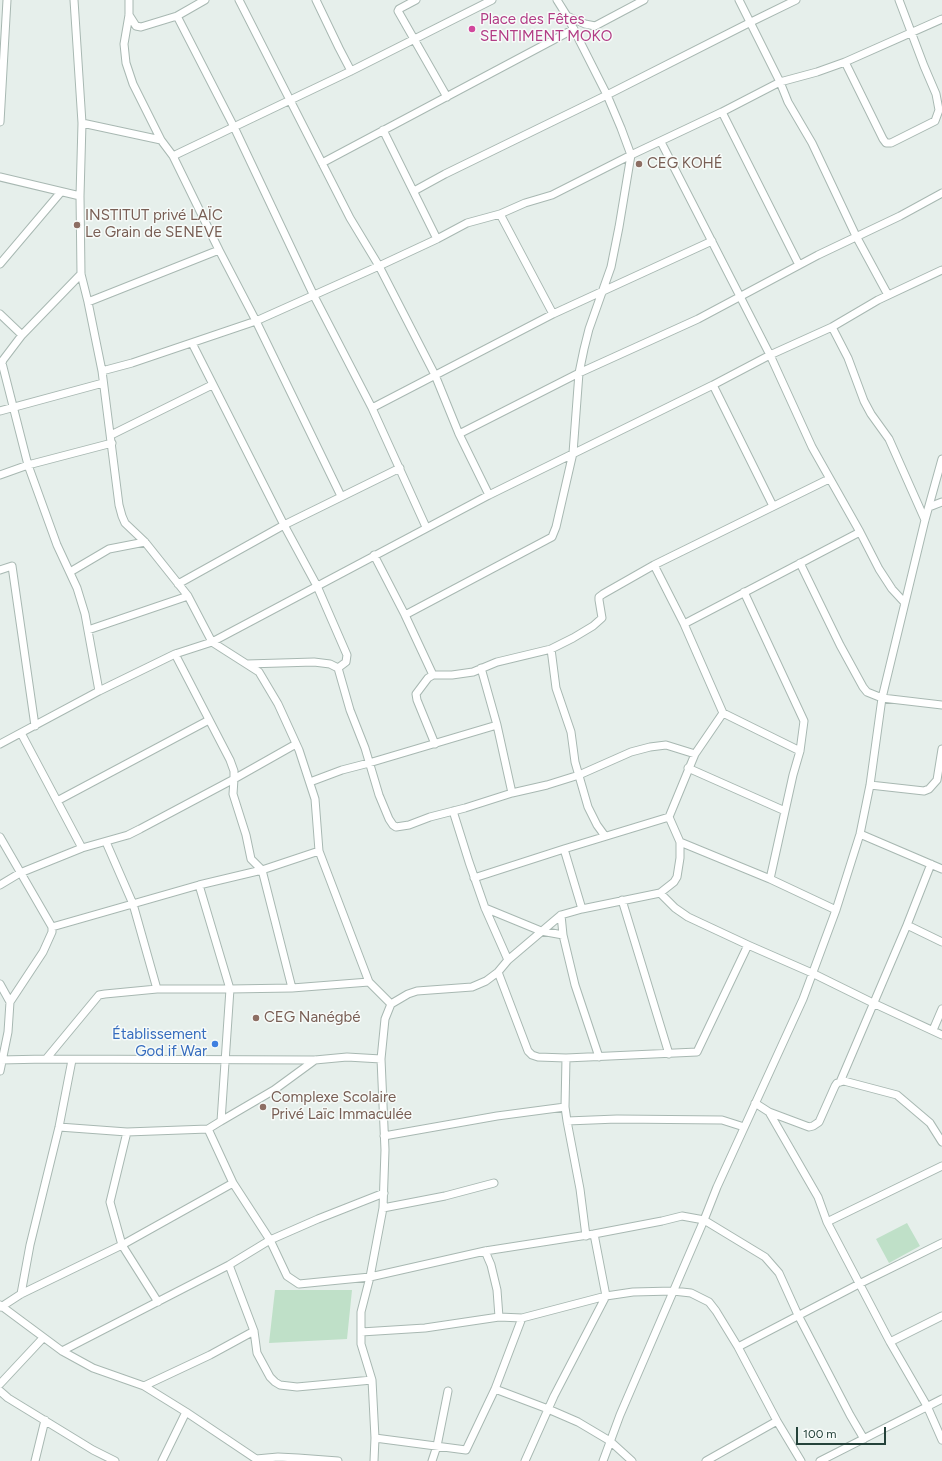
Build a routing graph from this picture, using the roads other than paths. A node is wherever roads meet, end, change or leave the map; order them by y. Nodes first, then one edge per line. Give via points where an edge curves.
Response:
1 (7, 0) edge
2 (74, 0) edge
3 (129, 0) edge
4 (205, 0) edge
5 (239, 0) edge
6 (316, 0) edge
7 (416, 0) edge
8 (492, 0) edge
9 (557, 0) edge
10 (644, 0) edge
11 (739, 0) edge
12 (796, 0) edge
13 (899, 0) edge
14 (129, 16) junction
15 (177, 16) junction
16 (567, 16) junction
17 (942, 19) edge
18 (751, 22) junction
19 (574, 30) junction
20 (911, 32) junction
21 (414, 40) junction
22 (844, 62) junction
23 (351, 71) junction
24 (780, 82) junction
25 (607, 95) junction
26 (447, 97) junction
27 (290, 101) junction
28 (722, 112) junction
29 (0, 122) edge
30 (82, 123) junction
31 (234, 127) junction
32 (383, 130) junction
33 (162, 140) junction
34 (661, 142) junction
35 (631, 155) junction
36 (173, 156) junction
37 (322, 163) junction
38 (0, 177) edge
39 (414, 191) junction
40 (61, 192) junction
41 (942, 193) edge
42 (80, 196) junction
43 (500, 214) junction
44 (856, 236) junction
45 (437, 239) junction
46 (712, 242) junction
47 (219, 250) junction
48 (0, 264) edge
49 (799, 265) junction
50 (379, 266) junction
51 (942, 270) edge
52 (81, 274) junction
53 (602, 293) junction
54 (888, 295) junction
55 (314, 296) junction
56 (740, 296) junction
57 (88, 302) junction
58 (0, 314) edge
59 (553, 314) junction
60 (256, 321) junction
61 (832, 327) junction
62 (22, 335) junction
63 (192, 343) junction
64 (770, 355) junction
65 (102, 371) junction
66 (579, 373) junction
67 (435, 375) junction
68 (103, 383) junction
69 (212, 385) junction
70 (713, 385) junction
71 (12, 407) junction
72 (372, 408) junction
73 (0, 410) edge
74 (459, 434) junction
75 (111, 435) junction
76 (112, 443) junction
77 (574, 453) junction
78 (942, 459) edge
79 (28, 465) junction
80 (400, 468) junction
81 (0, 475) edge
82 (829, 479) junction
83 (489, 495) junction
84 (341, 496) junction
85 (942, 502) edge
86 (773, 506) junction
87 (929, 507) junction
88 (925, 520) junction
89 (284, 525) junction
90 (426, 527) junction
91 (860, 532) junction
92 (145, 542) junction
93 (374, 555) junction
94 (800, 563) junction
95 (654, 565) junction
96 (0, 570) edge
97 (70, 572) junction
98 (178, 584) junction
99 (318, 586) junction
100 (744, 592) junction
101 (188, 596) junction
102 (904, 602) junction
103 (405, 615) junction
104 (684, 624) junction
105 (88, 630) junction
106 (212, 642) junction
107 (551, 648) junction
108 (175, 654) junction
109 (247, 664) junction
110 (338, 668) junction
111 (481, 668) junction
112 (433, 675) junction
113 (99, 691) junction
114 (882, 698) junction
115 (942, 705) edge
116 (723, 713) junction
117 (209, 720) junction
118 (497, 725) junction
119 (35, 726) junction
120 (21, 734) junction
121 (0, 744) edge
122 (296, 744) junction
123 (434, 744) junction
124 (942, 749) edge
125 (800, 751) junction
126 (695, 754) junction
127 (369, 763) junction
128 (688, 768) junction
129 (579, 775) junction
130 (234, 779) junction
131 (310, 782) junction
132 (870, 785) junction
133 (512, 793) junction
134 (57, 801) junction
135 (453, 811) junction
136 (785, 811) junction
137 (669, 817) junction
138 (860, 834) junction
139 (605, 836) junction
140 (0, 837) edge
141 (106, 842) junction
142 (680, 842) junction
143 (82, 848) junction
144 (564, 849) junction
145 (319, 851) junction
146 (931, 864) junction
147 (942, 868) edge
148 (262, 870) junction
149 (20, 873) junction
150 (474, 878) junction
151 (770, 879) junction
152 (199, 884) junction
153 (0, 885) edge
154 (660, 893) junction
155 (622, 900) junction
156 (133, 904) junction
157 (485, 908) junction
158 (582, 909) junction
159 (836, 910) junction
160 (561, 915) junction
161 (907, 925) junction
162 (52, 927) junction
163 (541, 931) junction
164 (563, 935) junction
165 (942, 942) edge
166 (748, 945) junction
167 (508, 960) junction
168 (498, 972) junction
169 (812, 973) junction
170 (369, 982) junction
171 (0, 984) edge
172 (292, 988) junction
173 (157, 989) junction
174 (230, 989) junction
175 (10, 1002) junction
176 (391, 1004) junction
177 (873, 1004) junction
178 (942, 1009) edge
179 (933, 1030) junction
180 (942, 1035) edge
181 (669, 1054) junction
182 (599, 1057) junction
183 (566, 1058) junction
184 (46, 1059) junction
185 (226, 1059) junction
186 (381, 1059) junction
187 (1, 1060) edge
188 (72, 1060) junction
189 (316, 1060) junction
190 (0, 1071) edge
191 (840, 1082) junction
192 (755, 1103) junction
193 (565, 1107) junction
194 (769, 1112) junction
195 (221, 1121) junction
196 (567, 1121) junction
197 (59, 1127) junction
198 (744, 1127) junction
199 (208, 1129) junction
200 (127, 1132) junction
201 (384, 1136) junction
202 (942, 1142) edge
203 (942, 1166) edge
204 (233, 1183) junction
205 (494, 1183) dead end
206 (384, 1193) junction
207 (383, 1208) junction
208 (704, 1220) junction
209 (827, 1222) junction
210 (590, 1235) junction
211 (270, 1240) junction
212 (942, 1243) edge
213 (122, 1245) junction
214 (485, 1251) junction
215 (229, 1265) junction
216 (370, 1277) junction
217 (859, 1284) junction
218 (673, 1291) junction
219 (21, 1294) junction
220 (606, 1296) junction
221 (158, 1302) junction
222 (1, 1306) edge
223 (798, 1315) junction
224 (942, 1316) edge
225 (500, 1317) junction
226 (522, 1318) junction
227 (254, 1331) junction
228 (361, 1332) junction
229 (43, 1338) junction
230 (890, 1342) junction
231 (738, 1347) junction
232 (62, 1351) junction
233 (372, 1380) junction
234 (0, 1384) edge
235 (144, 1386) junction
236 (495, 1389) junction
237 (0, 1391) edge
238 (448, 1391) dead end
239 (942, 1399) edge
240 (927, 1406) junction
241 (548, 1409) junction
242 (186, 1412) junction
243 (45, 1420) junction
244 (777, 1421) junction
245 (375, 1438) junction
246 (864, 1439) junction
247 (942, 1440) edge
248 (610, 1441) junction
249 (438, 1446) junction
250 (258, 1460) edge
251 (35, 1461) edge
252 (115, 1461) edge
253 (162, 1461) edge
254 (338, 1461) edge
255 (374, 1461) edge
256 (432, 1461) edge
257 (525, 1461) edge
258 (603, 1461) edge
259 (632, 1461) edge
260 (706, 1461) edge
261 (801, 1461) edge
262 (820, 1461) edge

1 - 29 street
2 - 30 street
3 - 14 street
4 - 15 street
5 - 27 street
6 - 23 street
7 - 21 street via 398,10
8 - 21 street
9 - 16 street
10 - 16 street via 595,26
11 - 18 street
12 - 18 street
13 - 20 street
14 - 15 street via 136,26 141,26
14 - 33 street via 124,44 126,62 133,84
15 - 31 street
16 - 19 street
17 - 20 street
18 - 24 street
18 - 25 street
19 - 25 street
19 - 26 street
20 - 22 street
20 - 22 street via 936,94 939,110 935,121 891,144 883,139
21 - 23 street
21 - 26 street
22 - 24 street
23 - 27 street
24 - 28 street
24 - 44 street via 791,109 812,143
25 - 35 street
25 - 39 street
26 - 32 street
27 - 31 street
27 - 37 street
28 - 34 street
28 - 49 street
30 - 33 street
30 - 42 street
31 - 36 street
31 - 55 street
32 - 37 street
32 - 39 street
33 - 36 street
34 - 35 street
34 - 46 street
35 - 43 street via 552,195
35 - 53 street via 611,267
36 - 47 street
37 - 50 street via 350,218
38 - 40 street
39 - 45 street
40 - 42 street
40 - 48 street
41 - 44 street
42 - 52 street
43 - 45 street via 467,223
43 - 59 street
44 - 49 street
44 - 54 street
45 - 50 street
46 - 53 street
46 - 56 street
47 - 57 street
47 - 60 street
49 - 56 street
50 - 55 street
50 - 67 street
51 - 54 street
52 - 57 street
52 - 62 street
53 - 59 street
53 - 66 street via 589,329
54 - 61 street
55 - 60 street
55 - 72 street
56 - 64 street
56 - 66 street via 698,319
57 - 65 street
58 - 62 street
59 - 67 street
60 - 63 street
60 - 84 street
61 - 64 street
61 - 88 street via 848,358 864,401 889,439
62 - 71 street via 2,363
63 - 65 street
63 - 69 street
64 - 70 street
64 - 82 street
65 - 68 street
66 - 74 street
66 - 77 street
67 - 72 street
67 - 74 street
68 - 71 street
68 - 75 street
69 - 75 street
69 - 89 street
70 - 77 street
70 - 86 street
71 - 73 street
71 - 79 street
72 - 80 street
74 - 83 street
75 - 76 street
76 - 79 street
76 - 92 street via 122,516 125,523
77 - 83 street
77 - 103 street via 552,537
78 - 87 street
79 - 81 street
79 - 97 street via 57,545
80 - 84 street
80 - 90 street
82 - 86 street
82 - 91 street
83 - 90 street
84 - 89 street
85 - 87 street
86 - 95 street
87 - 88 street
88 - 102 street
89 - 98 street
89 - 99 street
90 - 93 street
91 - 94 street
91 - 102 street via 879,569
92 - 97 street via 109,549
92 - 98 street
93 - 99 street
93 - 103 street
94 - 100 street
94 - 114 street via 863,687 872,695
95 - 104 street
95 - 107 street via 599,597 602,618 573,638
96 - 119 street via 12,566
97 - 105 street
98 - 101 street
99 - 106 street
99 - 110 street via 347,655 346,662
100 - 104 street
100 - 125 street via 801,714 804,726
101 - 105 street
101 - 106 street
102 - 114 street
103 - 112 street
104 - 116 street
105 - 113 street
106 - 108 street
106 - 109 street
107 - 111 street
107 - 129 street via 556,688 571,732
108 - 113 street
108 - 117 street
109 - 110 street via 314,662
109 - 122 street via 262,676
110 - 127 street
111 - 112 street via 473,672
111 - 118 street
112 - 123 street via 416,694
113 - 119 street
114 - 115 street
114 - 132 street
116 - 125 street
116 - 126 street
117 - 130 street via 230,760
117 - 134 street
118 - 123 street
118 - 133 street
119 - 120 street
120 - 121 street
120 - 134 street
122 - 130 street
122 - 131 street
123 - 127 street
124 - 132 street via 937,780 929,789 924,791
125 - 136 street
126 - 128 street
126 - 129 street via 666,745 650,747 631,752
127 - 131 street
127 - 135 street via 392,825 405,826
128 - 136 street
128 - 137 street
129 - 133 street
129 - 139 street via 588,807
130 - 141 street via 140,829
130 - 148 street via 233,794 252,859
131 - 145 street via 316,807
132 - 138 street
133 - 135 street
134 - 143 street
135 - 150 street
136 - 151 street
137 - 139 street
137 - 142 street
138 - 146 street
138 - 159 street
139 - 144 street
140 - 149 street
141 - 143 street
141 - 156 street
142 - 151 street
142 - 154 street via 677,876 674,882
143 - 149 street
144 - 150 street
144 - 158 street
145 - 148 street
145 - 170 street
146 - 147 street
146 - 161 street
148 - 152 street
148 - 172 street
149 - 153 street
149 - 162 street
150 - 157 street
151 - 159 street
152 - 156 street
152 - 174 street
154 - 155 street
154 - 166 street via 688,917
155 - 158 street
155 - 181 street
156 - 162 street
156 - 173 street
157 - 163 street
157 - 167 street
158 - 160 street
159 - 169 street
160 - 163 street
160 - 164 street
161 - 165 street
161 - 177 street
162 - 175 street via 43,952
163 - 164 street
163 - 167 street
164 - 182 street via 575,985
166 - 169 street
166 - 181 street via 698,1052
167 - 168 street
168 - 176 street via 472,987 417,991
168 - 183 street via 528,1051 538,1057
169 - 177 street
169 - 192 street via 803,999
170 - 172 street
170 - 176 street
171 - 175 street
172 - 174 street
173 - 174 street
173 - 184 street via 99,995
174 - 185 street
175 - 187 street via 8,1032
176 - 186 street via 385,1019
177 - 179 street
177 - 191 street
178 - 179 street
179 - 180 street
181 - 182 street
182 - 183 street
183 - 193 street
184 - 187 street
184 - 188 street
185 - 188 street
185 - 189 street
185 - 195 street
186 - 189 street via 347,1057
186 - 201 street
187 - 190 street
188 - 197 street
189 - 195 street via 274,1090
191 - 194 street via 835,1086 819,1122 813,1126 809,1127
191 - 202 street via 897,1095 930,1124
192 - 194 street
192 - 198 street
193 - 196 street
193 - 201 street
194 - 209 street via 818,1197
195 - 199 street
196 - 198 street via 722,1120
196 - 210 street
197 - 200 street
197 - 219 street via 30,1245
198 - 208 street via 716,1187
199 - 200 street
199 - 204 street
200 - 213 street via 110,1202
201 - 206 street
203 - 209 street
204 - 211 street
204 - 213 street
205 - 207 street
206 - 207 street
206 - 211 street
207 - 216 street
208 - 210 street via 682,1216
208 - 218 street
208 - 223 street via 771,1263 779,1272
209 - 217 street
210 - 214 street
210 - 220 street
211 - 215 street
211 - 216 street via 287,1276 299,1284
212 - 217 street
213 - 219 street
213 - 221 street
214 - 216 street
214 - 225 street via 497,1290
215 - 221 street
215 - 227 street
216 - 228 street via 361,1312
217 - 223 street
217 - 230 street
218 - 220 street
218 - 231 street via 691,1293 709,1302
218 - 248 street
219 - 222 street
220 - 226 street
220 - 241 street
221 - 232 street
222 - 229 street
223 - 231 street
223 - 246 street
224 - 230 street
225 - 226 street
225 - 228 street via 425,1328
226 - 236 street
227 - 233 street via 258,1356 270,1377 280,1385 297,1387
227 - 235 street
228 - 233 street via 361,1344
229 - 232 street
229 - 234 street
230 - 240 street
231 - 244 street
232 - 235 street via 93,1368
233 - 245 street
235 - 242 street
236 - 241 street
236 - 249 street via 466,1450
237 - 243 street
238 - 249 street
239 - 240 street
240 - 246 street
240 - 247 street
241 - 248 street via 578,1422
241 - 257 street
242 - 250 street
242 - 253 street
243 - 251 street
243 - 252 street
244 - 260 street
244 - 261 street
245 - 249 street
245 - 255 street
246 - 262 street
248 - 258 street
248 - 259 street
249 - 256 street
250 - 254 street via 278,1457

